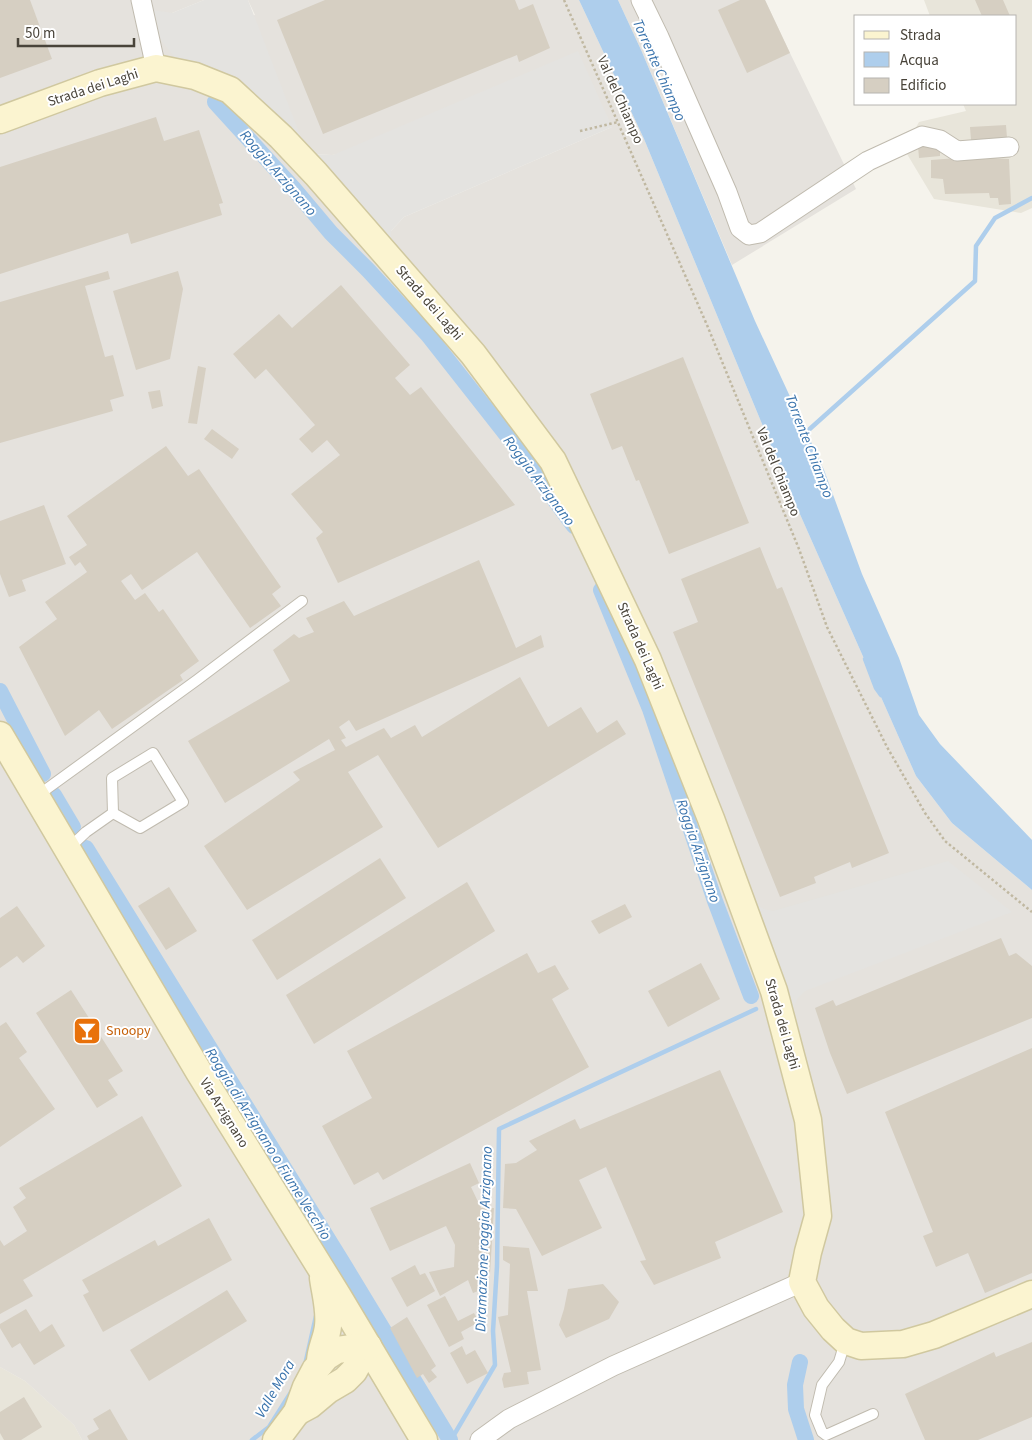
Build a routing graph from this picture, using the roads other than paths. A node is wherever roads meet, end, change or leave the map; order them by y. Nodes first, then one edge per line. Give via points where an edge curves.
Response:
1 (141, 0) edge
2 (641, 0) edge
3 (156, 68) junction
4 (0, 120) edge
5 (1010, 147) dead end
6 (302, 602) dead end
7 (0, 735) edge
8 (32, 790) junction
9 (113, 813) junction
10 (67, 849) junction
11 (321, 1268) junction
12 (802, 1282) junction
13 (1032, 1294) edge
14 (846, 1341) junction
15 (368, 1346) junction
16 (320, 1364) junction
17 (345, 1380) junction
18 (406, 1410) junction
19 (297, 1412) junction
20 (873, 1414) dead end
21 (276, 1440) edge
22 (424, 1440) edge
23 (480, 1440) edge

1 - 3 street
2 - 5 street via 740,228 749,235 760,233 868,161 922,136 940,140 957,151
3 - 4 street, Strada dei Laghi via 100,83
3 - 12 street, Strada dei Laghi via 195,76 230,90 281,137 473,354 553,461 648,660 774,991 808,1120 818,1216
6 - 8 lane via 197,680
7 - 8 street, Via Arzignano
8 - 10 street, Via Arzignano
9 - 9 lane via 112,778 153,753 183,802 140,828
9 - 10 lane
10 - 11 street, Via Arzignano via 199,1072
11 - 15 street, Via Arzignano
11 - 16 street via 328,1326
12 - 14 street via 816,1308
12 - 23 street via 613,1366 509,1419
13 - 14 street via 934,1336 903,1344 861,1346
14 - 20 lane via 839,1362 822,1385 814,1415 826,1435
15 - 16 street via 337,1350
15 - 17 street via 354,1372
15 - 18 street, Via Arzignano
16 - 19 street via 306,1387
17 - 18 street via 373,1385
17 - 19 street
18 - 22 street, Via Arzignano
19 - 21 street

